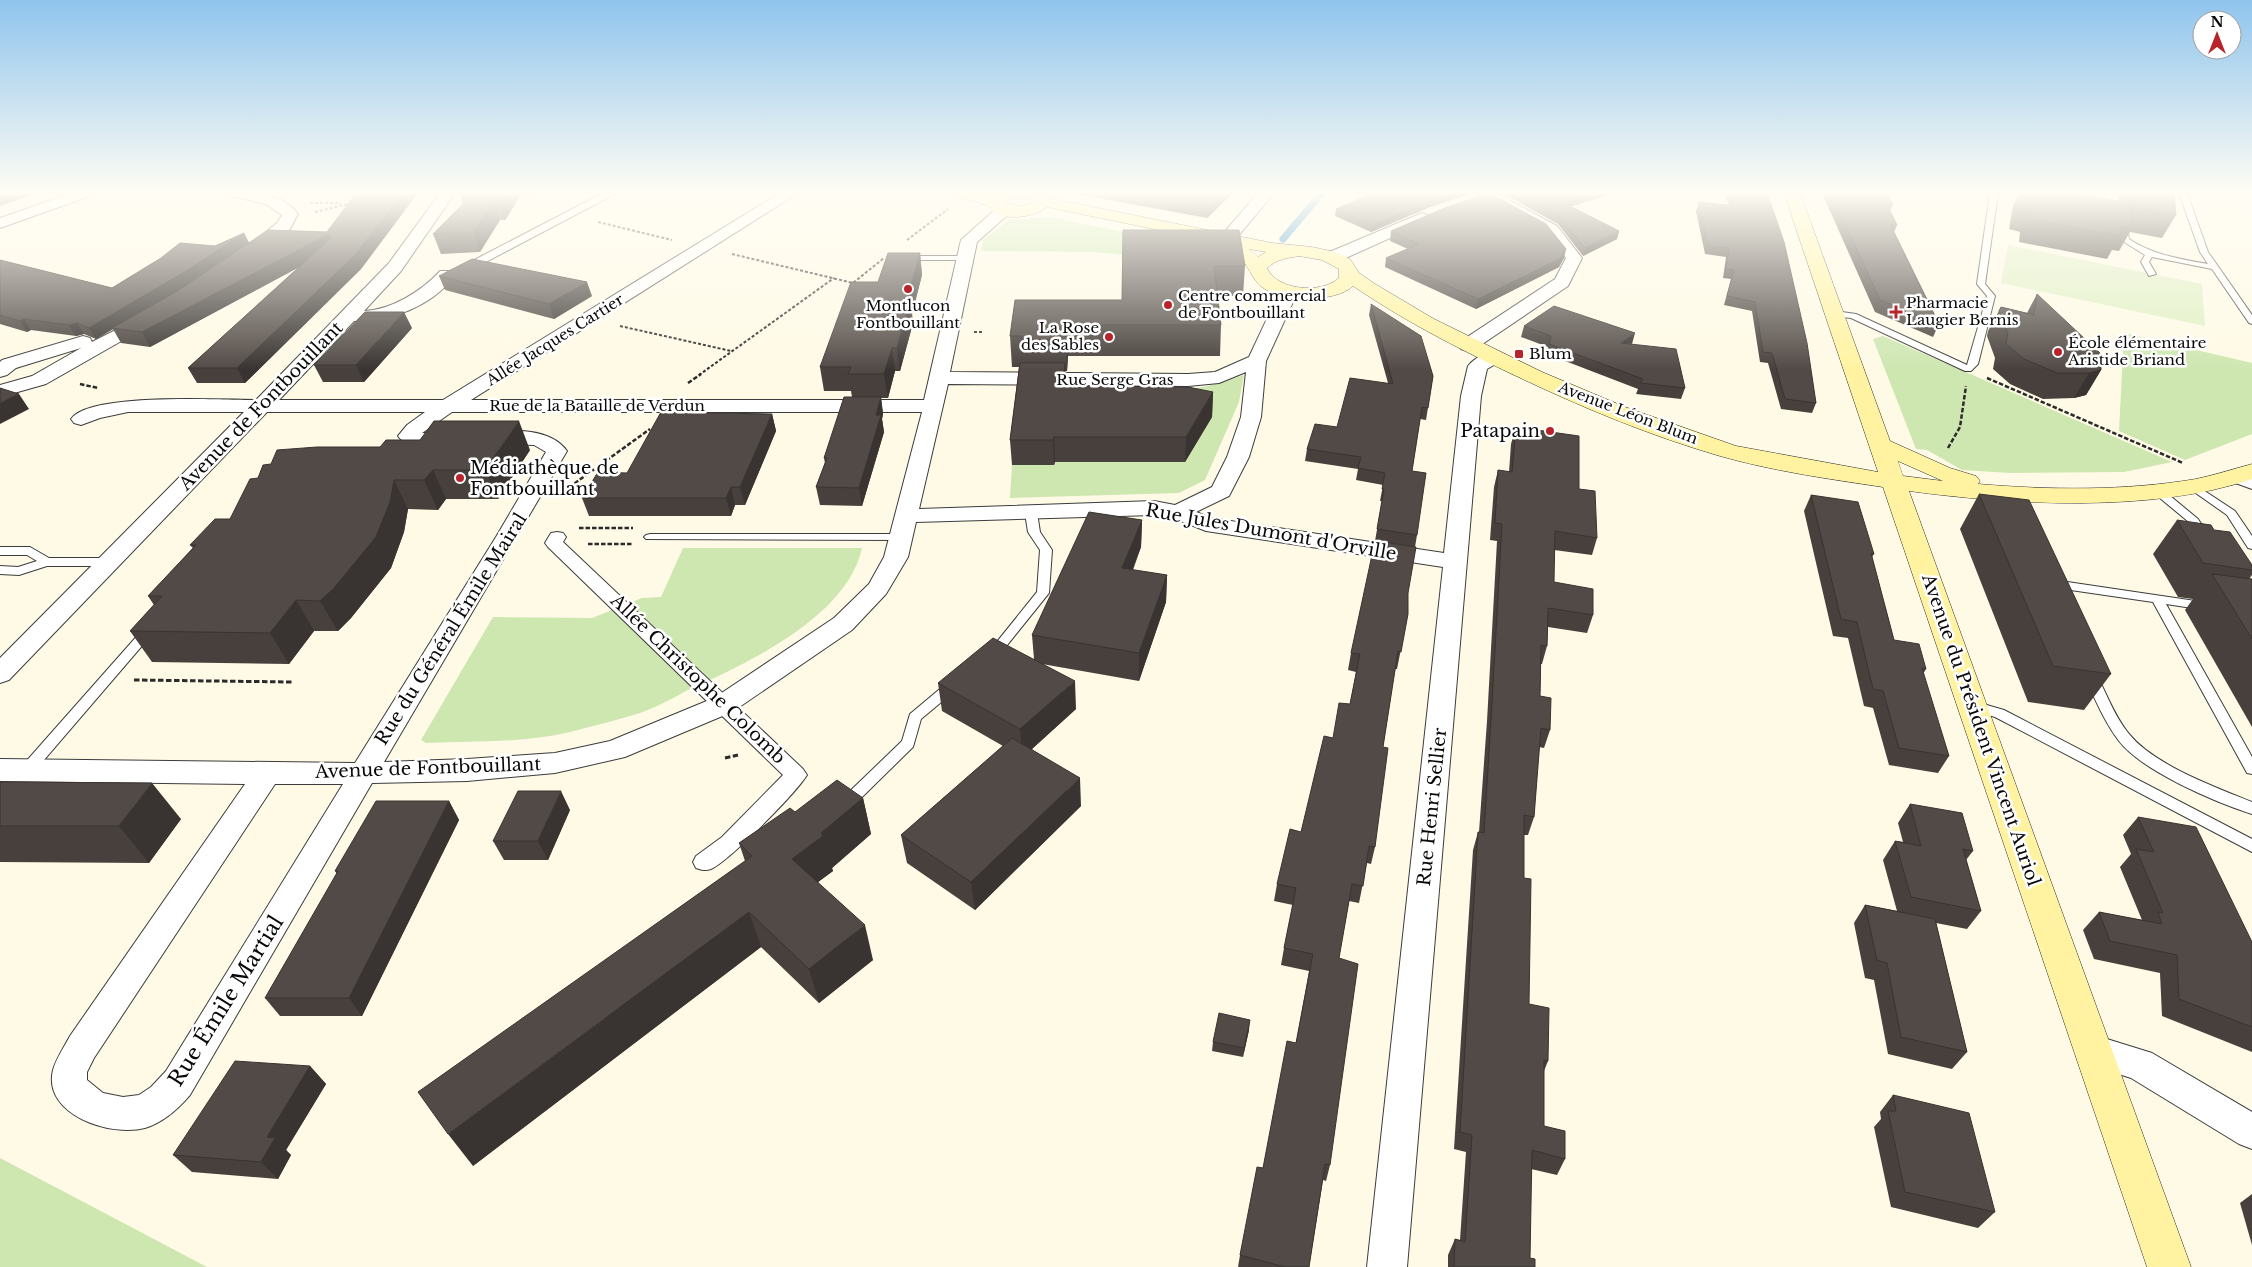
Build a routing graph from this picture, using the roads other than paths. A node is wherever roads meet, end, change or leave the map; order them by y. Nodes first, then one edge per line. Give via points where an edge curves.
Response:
1 (243, 252) edge
2 (405, 252) edge
3 (498, 252) edge
4 (695, 252) edge
5 (967, 252) edge
6 (1241, 252) edge
7 (1293, 252) edge
8 (1304, 252) edge
9 (1346, 252) edge
10 (1569, 252) edge
11 (1813, 252) edge
12 (1986, 252) edge
13 (2146, 252) edge
14 (2204, 252) edge
15 (2149, 254) junction
16 (238, 255) edge
17 (899, 258) edge
18 (966, 258) junction
19 (1333, 258) junction
20 (2214, 267) junction
21 (1258, 268) junction
22 (2152, 274) dead end
23 (446, 275) joint
24 (1350, 275) junction
25 (1330, 290) junction
26 (1289, 291) junction
27 (1379, 296) junction
28 (1835, 314) junction
29 (349, 316) junction
30 (2252, 321) edge
31 (1468, 345) junction
32 (1494, 357) junction
33 (1257, 361) junction
34 (2, 377) edge
35 (939, 378) junction
36 (261, 406) junction
37 (933, 406) junction
38 (446, 407) junction
39 (81, 419) dead end
40 (1881, 444) junction
41 (2230, 480) edge
42 (1894, 482) junction
43 (2159, 492) junction
44 (2068, 496) junction
45 (1178, 512) junction
46 (1031, 514) junction
47 (904, 526) junction
48 (557, 537) dead end
49 (650, 537) dead end
50 (2252, 545) edge
51 (2212, 550) edge
52 (0, 551) edge
53 (46, 562) junction
54 (109, 562) junction
55 (1455, 562) junction
56 (0, 570) edge
57 (2157, 599) junction
58 (2057, 602) edge
59 (2214, 607) edge
60 (158, 620) edge
61 (979, 663) edge
62 (2086, 664) edge
63 (0, 674) edge
64 (965, 675) edge
65 (723, 706) junction
66 (1973, 706) junction
67 (2252, 769) edge
68 (0, 770) edge
69 (28, 770) junction
70 (267, 773) junction
71 (363, 773) junction
72 (853, 797) edge
73 (2252, 808) edge
74 (2252, 846) edge
75 (704, 862) dead end
76 (2094, 1051) junction
77 (2252, 1132) edge
78 (1387, 1267) edge
79 (2169, 1267) edge

1 - 16 street
2 - 29 street, Avenue de Fontbouillant
3 - 23 street
4 - 38 street, Allée Jacques Cartier
5 - 18 street, Avenue de Fontbouillant
6 - 21 main road, Avenue Léon Blum
7 - 21 main road, Avenue Léon Blum via 1271,256
8 - 19 main road, Avenue Léon Blum
9 - 19 street
10 - 31 street via 1574,258 1562,282
11 - 28 main road, Avenue du Président Vincent Auriol
12 - 28 lane via 1982,284 1991,296 1973,364 1968,369 1853,316
13 - 15 lane
14 - 20 lane
15 - 20 lane
15 - 22 lane via 2146,262
17 - 18 lane
18 - 35 street, Avenue de Fontbouillant
19 - 24 main road, Avenue Léon Blum via 1349,269
20 - 30 lane
21 - 26 main road, Avenue Léon Blum via 1265,282
23 - 29 street via 438,285 386,313
24 - 25 main road, Avenue Léon Blum via 1341,287
24 - 27 main road, Avenue Léon Blum
25 - 26 main road, Avenue Léon Blum via 1317,293
25 - 27 main road, Avenue Léon Blum
26 - 33 street
27 - 31 main road, Avenue Léon Blum
28 - 40 main road, Avenue du Président Vincent Auriol
29 - 36 street, Avenue de Fontbouillant
31 - 32 main road, Avenue Léon Blum
32 - 42 main road, Avenue Léon Blum via 1620,412 1730,451
32 - 55 street, Rue Henri Sellier via 1478,366 1471,396
33 - 35 street, Rue Serge Gras via 1219,377 1188,380
33 - 45 street via 1251,416 1238,457 1221,491
34 - 34 street via 19,386 38,380 158,307
35 - 37 street, Avenue de Fontbouillant
36 - 38 street, Rue de la Bataille de Verdun
36 - 39 street, Rue de la Bataille de Verdun via 128,406
36 - 54 street, Avenue de Fontbouillant
37 - 38 street, Rue de la Bataille de Verdun
37 - 47 street, Avenue de Fontbouillant
38 - 71 street, Rue du Général Émile Mairal via 408,436 412,439 538,439 550,443 557,451
40 - 42 main road, Avenue du Président Vincent Auriol
40 - 44 main road via 1942,473 1970,482
41 - 43 main road
41 - 50 lane via 2231,513
42 - 44 main road, Avenue Léon Blum via 2002,494
42 - 66 main road, Avenue du Président Vincent Auriol
43 - 44 main road
43 - 51 lane via 2194,521
45 - 46 street, Rue Jules Dumont d'Orville via 1154,508
45 - 55 street, Rue Jules Dumont d'Orville via 1206,524
46 - 47 street, Rue Jules Dumont d'Orville
46 - 61 lane via 1034,532 1046,550 1043,593 1000,646
47 - 49 lane
47 - 65 street, Avenue de Fontbouillant via 896,557 878,589 843,624
48 - 65 street, Allée Christophe Colomb via 554,544 606,590
52 - 53 lane via 30,551
53 - 54 lane
53 - 56 lane via 19,570
54 - 63 street, Avenue de Fontbouillant
55 - 78 street, Rue Henri Sellier
57 - 58 lane via 2049,584
57 - 59 lane
57 - 67 lane
60 - 69 lane
62 - 73 lane via 2110,718 2125,739 2149,760
64 - 72 lane via 915,717 908,743
65 - 71 street, Avenue de Fontbouillant via 615,750 555,763
65 - 75 street, Allée Christophe Colomb via 796,775 730,843
66 - 74 lane via 1999,713
66 - 76 main road, Avenue du Président Vincent Auriol
68 - 69 street, Avenue de Fontbouillant
69 - 70 street, Avenue de Fontbouillant
70 - 71 street, Avenue de Fontbouillant
70 - 71 street, Rue Émile Martial via 82,1047 70,1071 70,1088 96,1109 123,1114 144,1111 164,1099 178,1083
76 - 77 street via 2140,1064
76 - 79 main road, Avenue du Président Vincent Auriol

